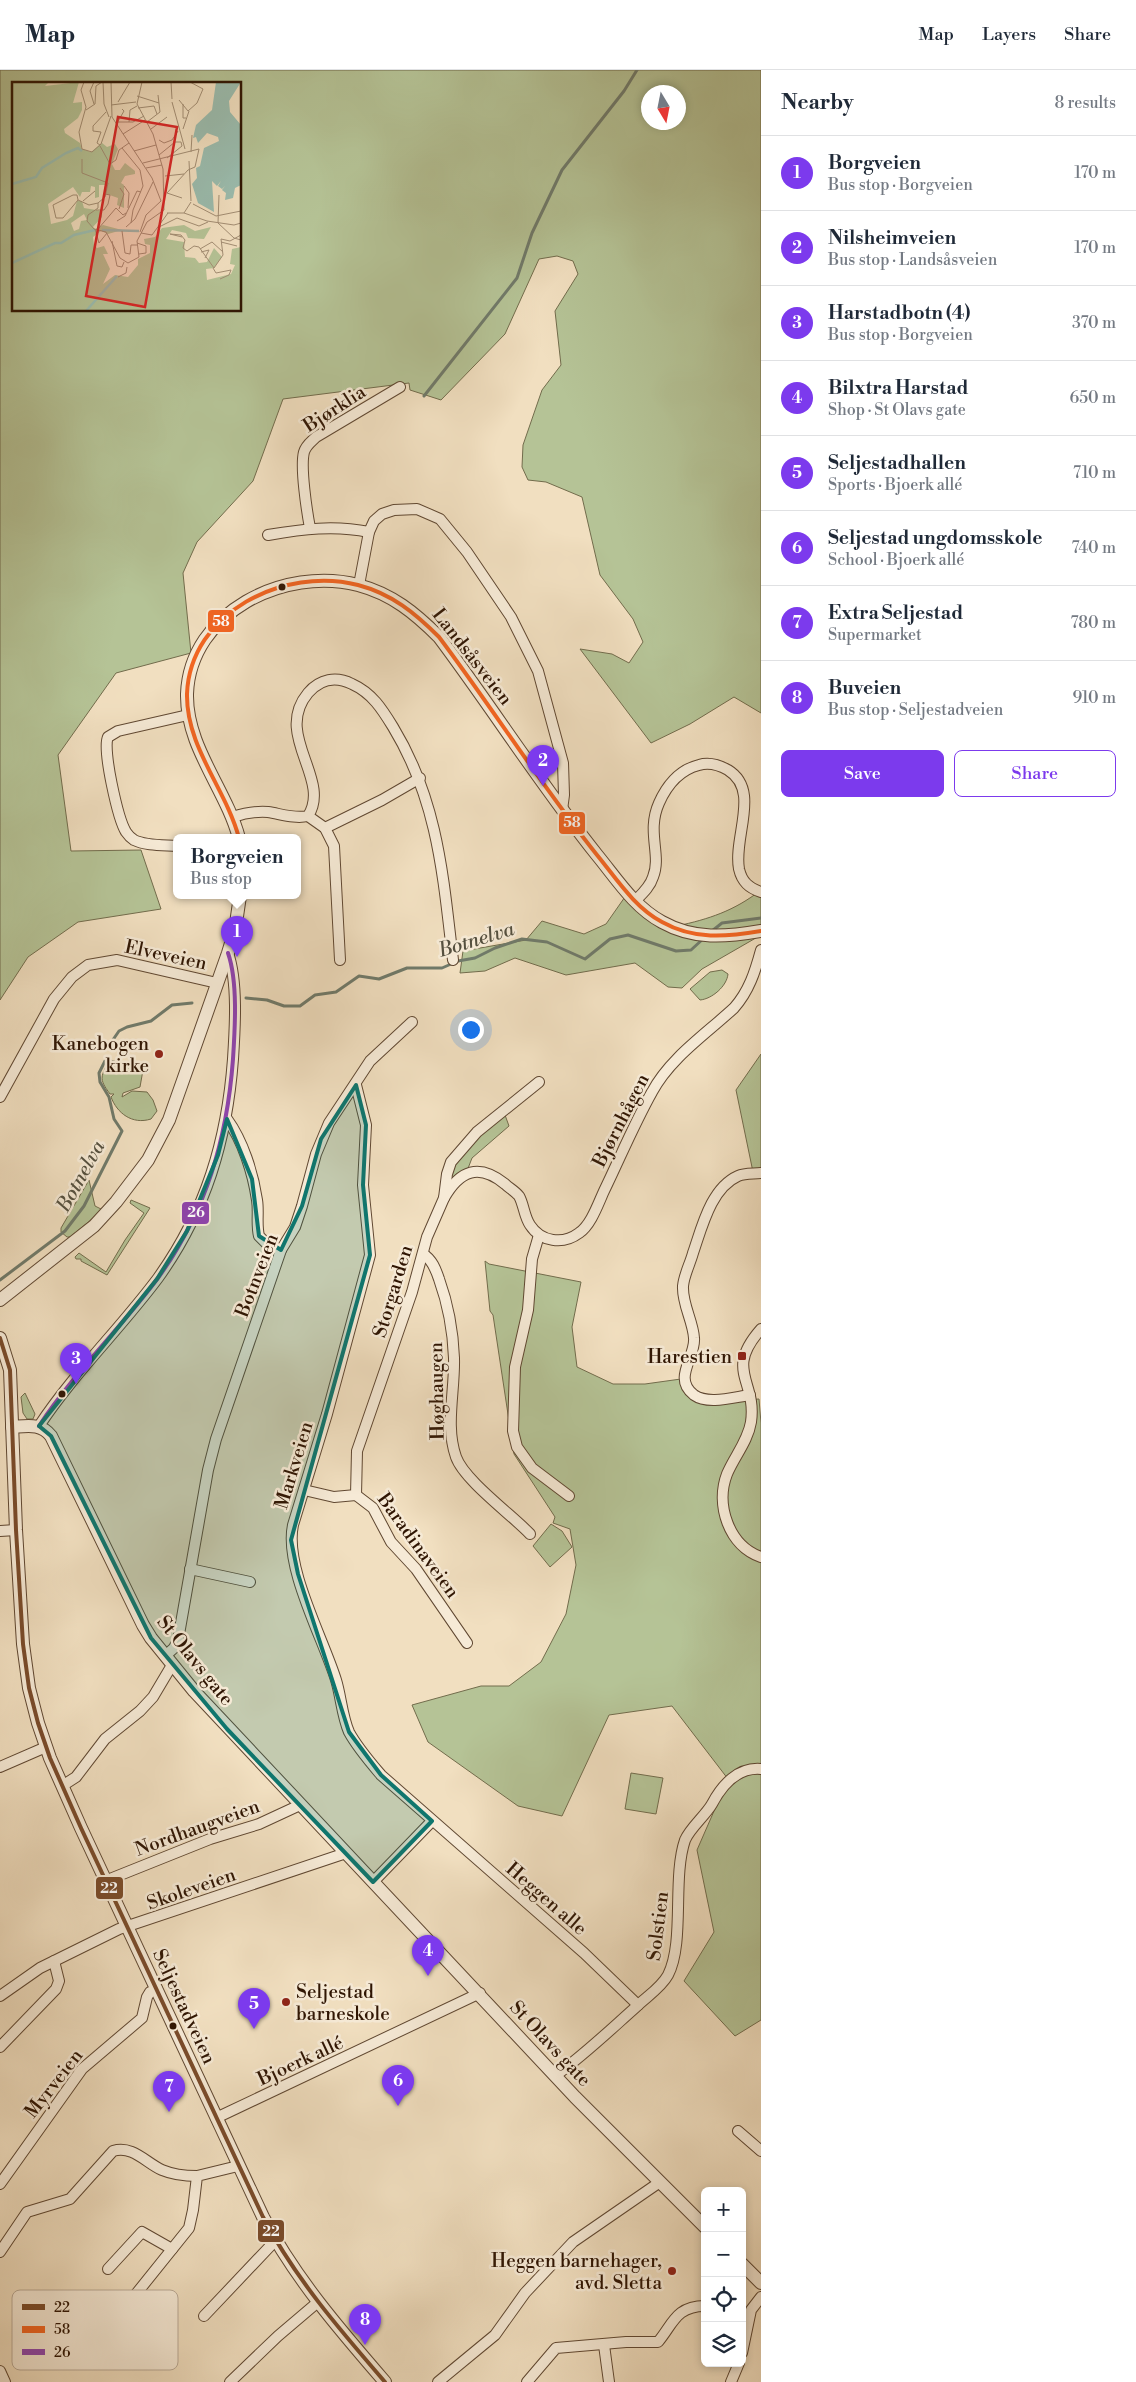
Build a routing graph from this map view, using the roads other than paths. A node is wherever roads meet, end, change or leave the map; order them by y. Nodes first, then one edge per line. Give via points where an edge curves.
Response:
1 (400, 387) dead end
2 (310, 528) junction
3 (369, 532) junction
4 (268, 535) dead end
5 (359, 586) junction
6 (188, 715) junction
7 (420, 778) junction
8 (562, 810) junction
9 (308, 816) junction
10 (233, 817) junction
11 (325, 828) junction
12 (238, 834) edge
13 (173, 845) edge
14 (761, 892) edge
15 (240, 899) edge
16 (635, 902) junction
17 (761, 931) edge
18 (761, 950) edge
19 (228, 953) junction
20 (340, 960) dead end
21 (453, 960) dead end
22 (217, 983) junction
23 (412, 1022) dead end
24 (539, 1082) dead end
25 (356, 1085) junction
26 (0, 1097) edge
27 (227, 1119) junction
28 (761, 1173) edge
29 (444, 1198) junction
30 (539, 1235) junction
31 (281, 1250) junction
32 (423, 1254) junction
33 (0, 1300) edge
34 (761, 1329) edge
35 (0, 1338) edge
36 (750, 1395) junction
37 (39, 1426) junction
38 (12, 1427) junction
39 (304, 1490) junction
40 (356, 1495) junction
41 (569, 1496) dead end
42 (16, 1530) junction
43 (0, 1531) edge
44 (530, 1534) dead end
45 (761, 1557) edge
46 (190, 1569) junction
47 (250, 1582) dead end
48 (467, 1643) dead end
49 (169, 1660) junction
50 (46, 1747) junction
51 (0, 1765) edge
52 (761, 1769) edge
53 (62, 1786) junction
54 (300, 1805) junction
55 (432, 1820) junction
56 (346, 1853) junction
57 (105, 1881) junction
58 (373, 1882) junction
59 (128, 1927) junction
60 (54, 1961) junction
61 (157, 1989) junction
62 (480, 1993) junction
63 (0, 1996) edge
64 (638, 2005) junction
65 (0, 2047) edge
66 (555, 2076) junction
67 (216, 2118) junction
68 (738, 2131) dead end
69 (761, 2151) edge
70 (238, 2166) junction
71 (197, 2176) junction
72 (660, 2182) junction
73 (0, 2184) edge
74 (701, 2223) edge
75 (275, 2241) junction
76 (172, 2249) junction
77 (0, 2252) edge
78 (746, 2268) edge
79 (108, 2269) dead end
80 (761, 2282) edge
81 (139, 2290) edge
82 (761, 2297) edge
83 (318, 2302) junction
84 (701, 2306) edge
85 (747, 2311) edge
86 (204, 2316) dead end
87 (604, 2345) junction
88 (737, 2367) edge
89 (0, 2371) edge
90 (380, 2380) edge
91 (5, 2382) edge
92 (230, 2382) edge
93 (438, 2382) edge
94 (527, 2382) edge
95 (609, 2382) edge
96 (731, 2382) edge

1 - 2 street, Bjørklia via 307,445 303,465
2 - 3 street via 334,527
2 - 4 street
3 - 5 street
3 - 8 street via 382,514 407,508 433,514 446,526 496,593 531,654 543,686 563,763
5 - 6 street, Landsåsveien via 328,581 291,584 255,597 221,620 194,656 188,684
5 - 8 street, Landsåsveien via 400,602 439,637
6 - 10 street, Landsåsveien via 198,745
6 - 13 street via 118,730 108,737 106,747 125,831 134,840
7 - 9 street via 376,701 347,681 322,682 302,701 296,723 313,793
7 - 11 street
7 - 21 street via 436,835
8 - 16 street, Landsåsveien
9 - 10 street via 300,818 248,812
9 - 11 street
10 - 12 street, Landsåsveien
11 - 20 street via 336,853
14 - 16 street via 748,886 739,869 746,804 742,784 722,767 704,764 677,776 660,802 652,832 654,876
15 - 19 street
16 - 17 street, Landsåsveien via 660,922 689,934 716,936
18 - 30 street, Bjørnhågen via 743,998 671,1065 652,1092 582,1232 568,1240
19 - 22 street
19 - 27 street via 232,970 234,1045
22 - 26 street, Elveveien via 117,960 88,965 72,977 54,999
22 - 33 street via 163,1134 139,1173 94,1226
23 - 25 street, Botnveien via 370,1062
24 - 29 street, Storgarden via 486,1124 459,1152 446,1174
25 - 31 street, Botnveien via 321,1139 295,1226
25 - 39 street, Markveien via 366,1125 364,1185 370,1255
27 - 31 street via 252,1179 257,1201 258,1236
27 - 37 street via 218,1155 197,1209 170,1259 64,1390
28 - 36 street via 739,1176 728,1183 716,1198 683,1287 694,1340 684,1376 688,1387 693,1394 707,1400
29 - 30 street via 463,1177 477,1171 489,1172 517,1194 530,1224
29 - 32 street, Storgarden
30 - 41 street via 532,1259 528,1310 515,1367 513,1431 516,1447 532,1468
31 - 46 street, Botnveien via 216,1439 204,1484
32 - 40 street, Storgarden via 358,1451
32 - 44 street, Høghaugen via 433,1265 450,1321 454,1358 451,1428 456,1458 468,1476
34 - 36 street via 744,1354 743,1369
35 - 38 street, Seljestadveien via 10,1370
36 - 45 street via 750,1428 727,1475 723,1498 733,1536 742,1547
37 - 38 street
37 - 49 street, St Olavs gate via 51,1436 143,1624
38 - 42 street, Seljestadveien
39 - 40 street via 334,1497
39 - 55 street, Markveien via 292,1532 292,1549 335,1678 346,1723 356,1743 381,1775
40 - 48 street, Baradinaveien via 372,1508 391,1542 416,1569
42 - 43 street
42 - 50 street, Seljestadveien via 25,1660 33,1706
46 - 47 street
46 - 49 street, Botnveien via 177,1645
49 - 53 street, Botnveien via 159,1689 132,1718 105,1739 76,1778
49 - 54 street, St Olavs gate via 227,1729
50 - 51 street
50 - 53 street, Seljestadveien
52 - 64 street, Solstien via 747,1770 728,1782 688,1835 684,1845 671,1967 663,1982
53 - 57 street, Seljestadveien
54 - 56 street, St Olavs gate
54 - 57 street, Nordhaugveien via 259,1824 210,1839
55 - 58 street
55 - 64 street, Heggen alle via 584,1953
56 - 58 street, St Olavs gate
56 - 59 street, Skoleveien
57 - 59 street, Seljestadveien
58 - 62 street, St Olavs gate
59 - 60 street, Skoleveien
59 - 61 street, Seljestadveien
60 - 63 street, Skoleveien
60 - 65 street via 59,1981 56,1989
61 - 67 street, Seljestadveien
61 - 73 street, Myrveien via 150,1992 142,2018 82,2069
62 - 66 street, St Olavs gate
62 - 67 street, Bjoerk allé
64 - 66 street, Solstien
66 - 72 street, St Olavs gate
67 - 70 street, Seljestadveien
68 - 69 street
70 - 71 street
70 - 75 street, Seljestadveien
71 - 76 street via 190,2222
71 - 77 street via 161,2170 130,2151 113,2151 70,2199 27,2212
72 - 74 street, St Olavs gate
72 - 93 street via 573,2242 525,2293 495,2335
75 - 83 street, Seljestadveien
75 - 86 street
76 - 79 street via 142,2232
76 - 81 street
78 - 80 street
82 - 85 street
83 - 90 street, Seljestadveien
83 - 92 street
84 - 87 street via 678,2314 658,2342
87 - 94 street via 556,2348
87 - 95 street
88 - 96 street
89 - 91 street

